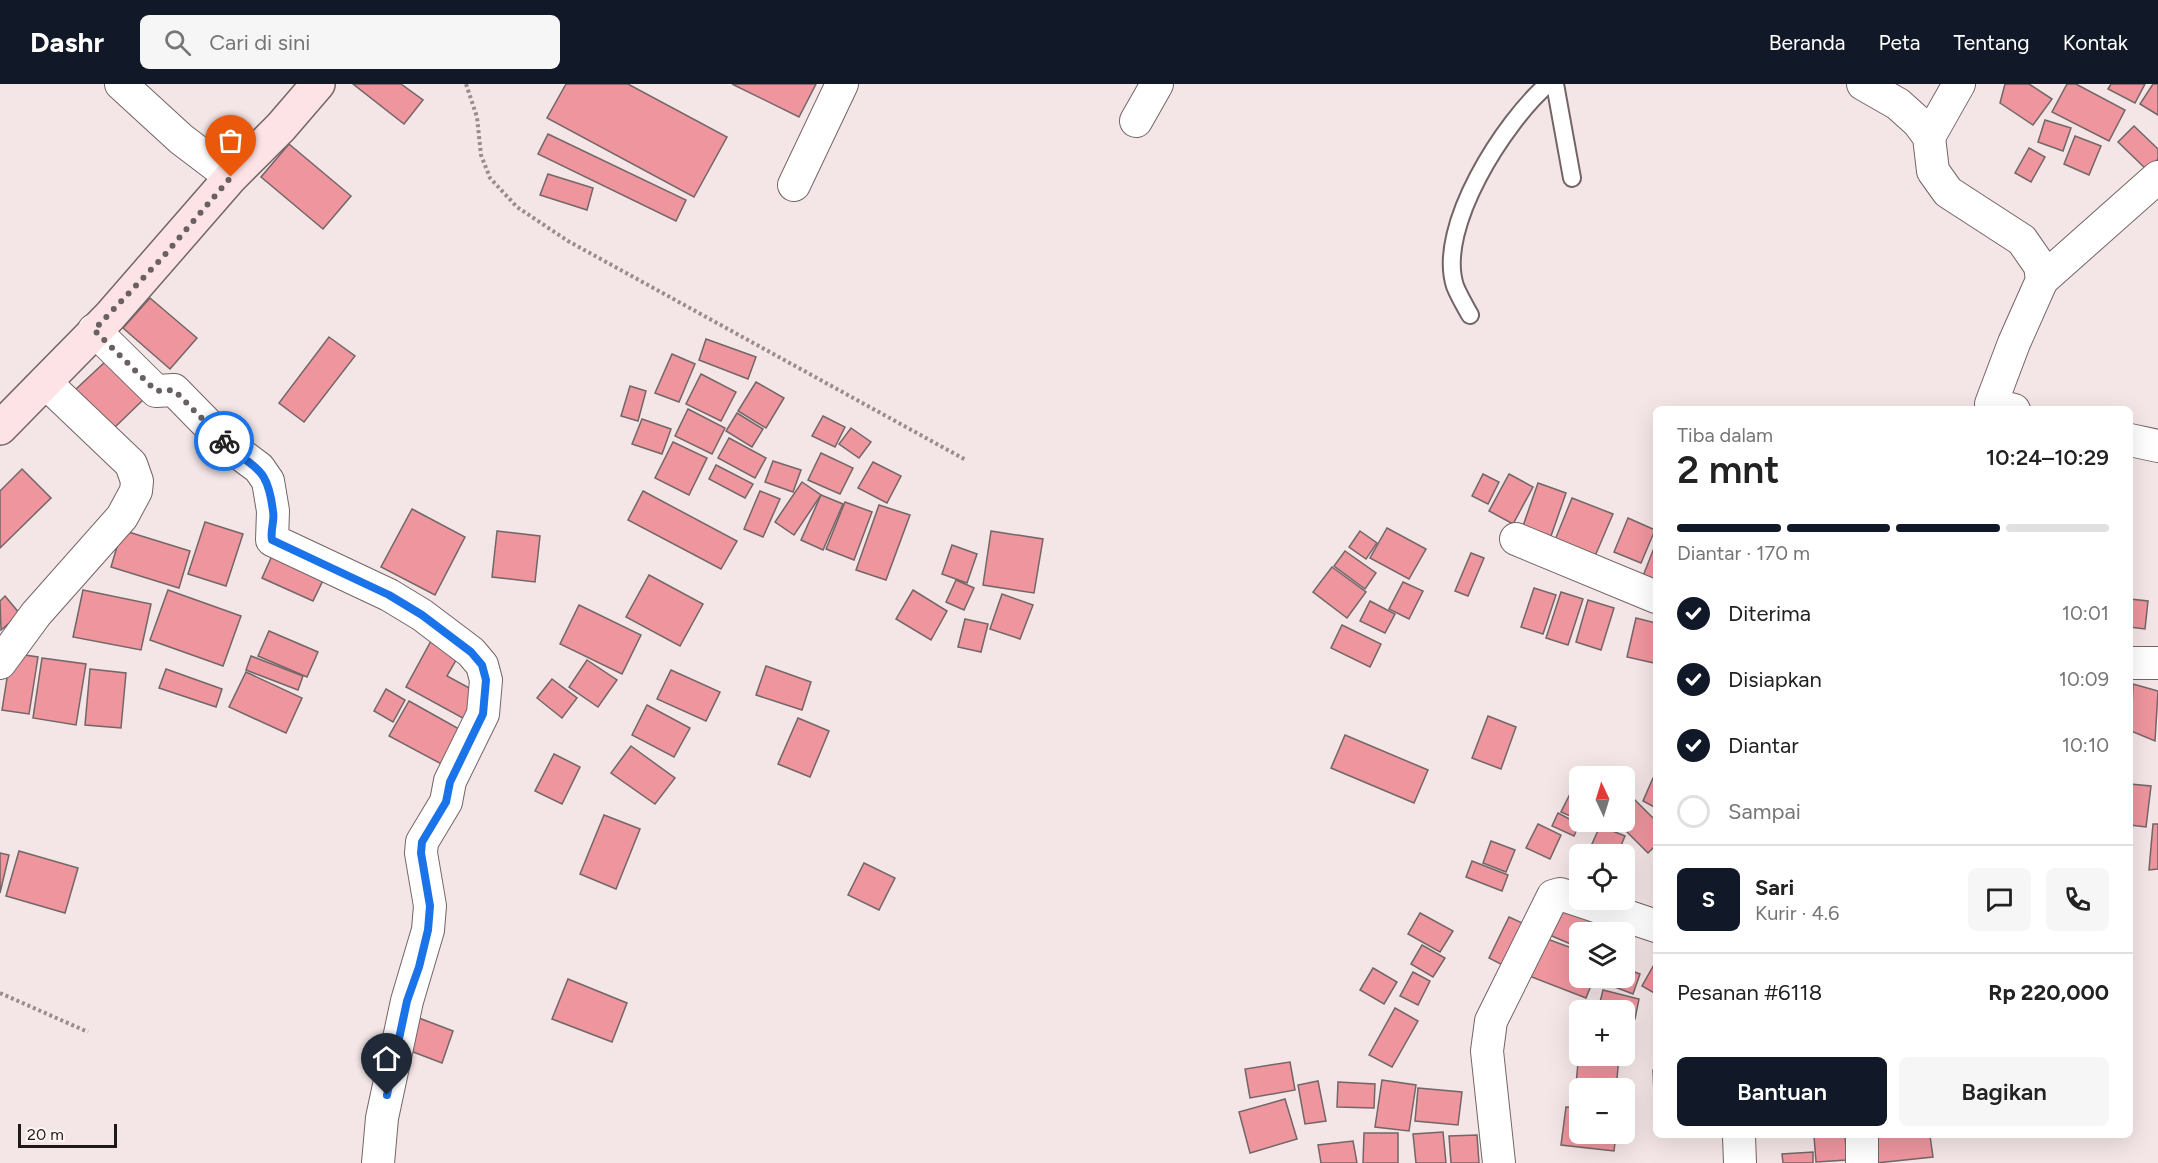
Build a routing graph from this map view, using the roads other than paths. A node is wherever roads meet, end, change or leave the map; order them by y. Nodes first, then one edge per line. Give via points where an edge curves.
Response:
1 (121, 84) edge
2 (318, 84) edge
3 (842, 84) edge
4 (1157, 84) edge
5 (1548, 84) edge
6 (1555, 84) edge
7 (1863, 84) edge
8 (1959, 84) edge
9 (1136, 121) dead end
10 (1929, 137) junction
11 (231, 177) junction
12 (2158, 177) edge
13 (1572, 178) dead end
14 (794, 185) dead end
15 (2042, 280) junction
16 (1470, 315) dead end
17 (94, 330) junction
18 (45, 382) junction
19 (1998, 406) edge
20 (0, 428) edge
21 (2133, 441) edge
22 (2158, 446) edge
23 (1516, 539) dead end
24 (1653, 596) edge
25 (0, 663) edge
26 (2133, 663) edge
27 (2158, 663) edge
28 (1653, 925) edge
29 (1739, 1138) edge
30 (1862, 1138) edge
31 (378, 1163) edge
32 (1499, 1163) edge
33 (1740, 1163) edge
34 (1862, 1163) edge

1 - 11 street via 181,139
2 - 11 main road
3 - 14 street
4 - 9 street
5 - 16 lane via 1528,102 1475,179 1453,242 1455,285
6 - 13 lane
7 - 10 street via 1898,104
8 - 10 street
10 - 15 street via 1933,171 1948,192 2022,240 2040,266
11 - 17 main road
12 - 15 street
15 - 19 street via 2014,343
17 - 18 main road
17 - 31 street via 156,391 174,390 228,446 259,468 268,481 272,540 406,605 471,652 482,665 487,689 483,714 450,782 446,802 422,842 430,906 428,930 407,1001 382,1118
18 - 20 main road
18 - 25 street via 132,464 136,491 122,517 36,614
21 - 22 street
23 - 24 street
26 - 27 street
28 - 32 street via 1560,894 1553,896 1488,1034 1486,1051
29 - 33 street
30 - 34 street

